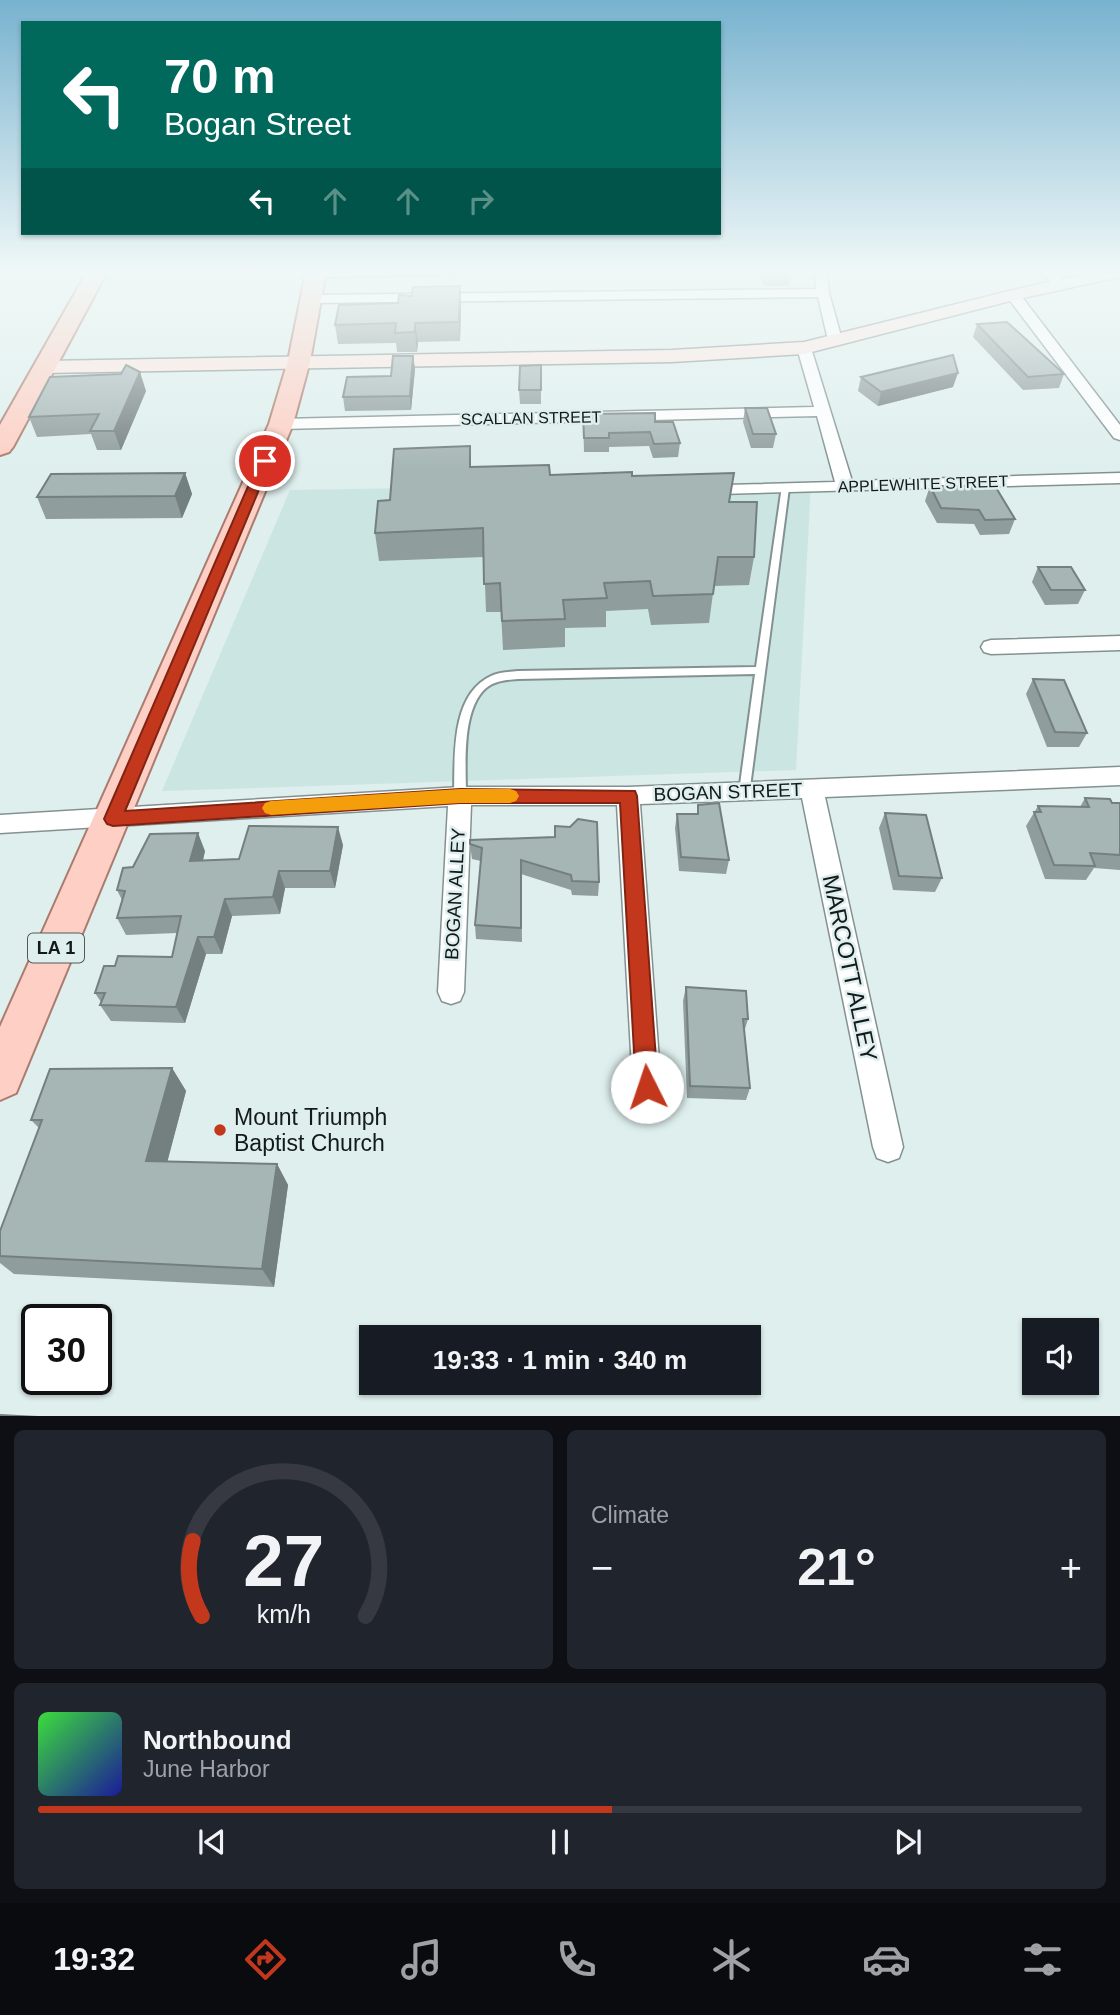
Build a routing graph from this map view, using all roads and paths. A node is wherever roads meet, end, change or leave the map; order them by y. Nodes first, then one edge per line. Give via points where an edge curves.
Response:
1 (60, 338) edge
2 (303, 338) edge
3 (843, 338) edge
4 (1046, 338) edge
5 (835, 340) joint
6 (804, 348) junction
7 (299, 361) junction
8 (44, 367) junction
9 (823, 411) junction
10 (281, 424) junction
11 (1120, 435) edge
12 (0, 447) edge
13 (1120, 478) edge
14 (845, 486) junction
15 (785, 488) junction
16 (726, 490) edge
17 (1120, 643) edge
18 (990, 647) dead end
19 (761, 670) junction
20 (1120, 776) edge
21 (811, 789) junction
22 (745, 792) junction
23 (460, 796) junction
24 (628, 796) junction
25 (113, 819) junction
26 (0, 824) edge
27 (451, 992) dead end
28 (0, 1078) edge
29 (647, 1087) dead end
30 (888, 1147) dead end

1 - 8 main road
2 - 7 main road, LA 1
3 - 5 main road
4 - 11 street
5 - 6 main road
6 - 7 main road via 671,356
6 - 9 street
7 - 8 main road
7 - 10 main road, LA 1
8 - 12 main road
9 - 10 street, SCALLAN STREET
9 - 14 street
10 - 25 main road, LA 1
13 - 14 street, APPLEWHITE STREET
14 - 15 street, APPLEWHITE STREET
15 - 16 street, APPLEWHITE STREET
15 - 19 lane
17 - 18 street
19 - 22 lane
19 - 23 lane via 494,679 478,691 468,708 462,735
20 - 21 street, BOGAN STREET
21 - 22 street, BOGAN STREET
21 - 30 street, MARCOTT ALLEY
22 - 24 street, BOGAN STREET
23 - 24 street, BOGAN STREET
23 - 25 street, BOGAN STREET
23 - 27 street, BOGAN ALLEY
24 - 29 street
25 - 26 street, BOGAN STREET
25 - 28 main road, LA 1

